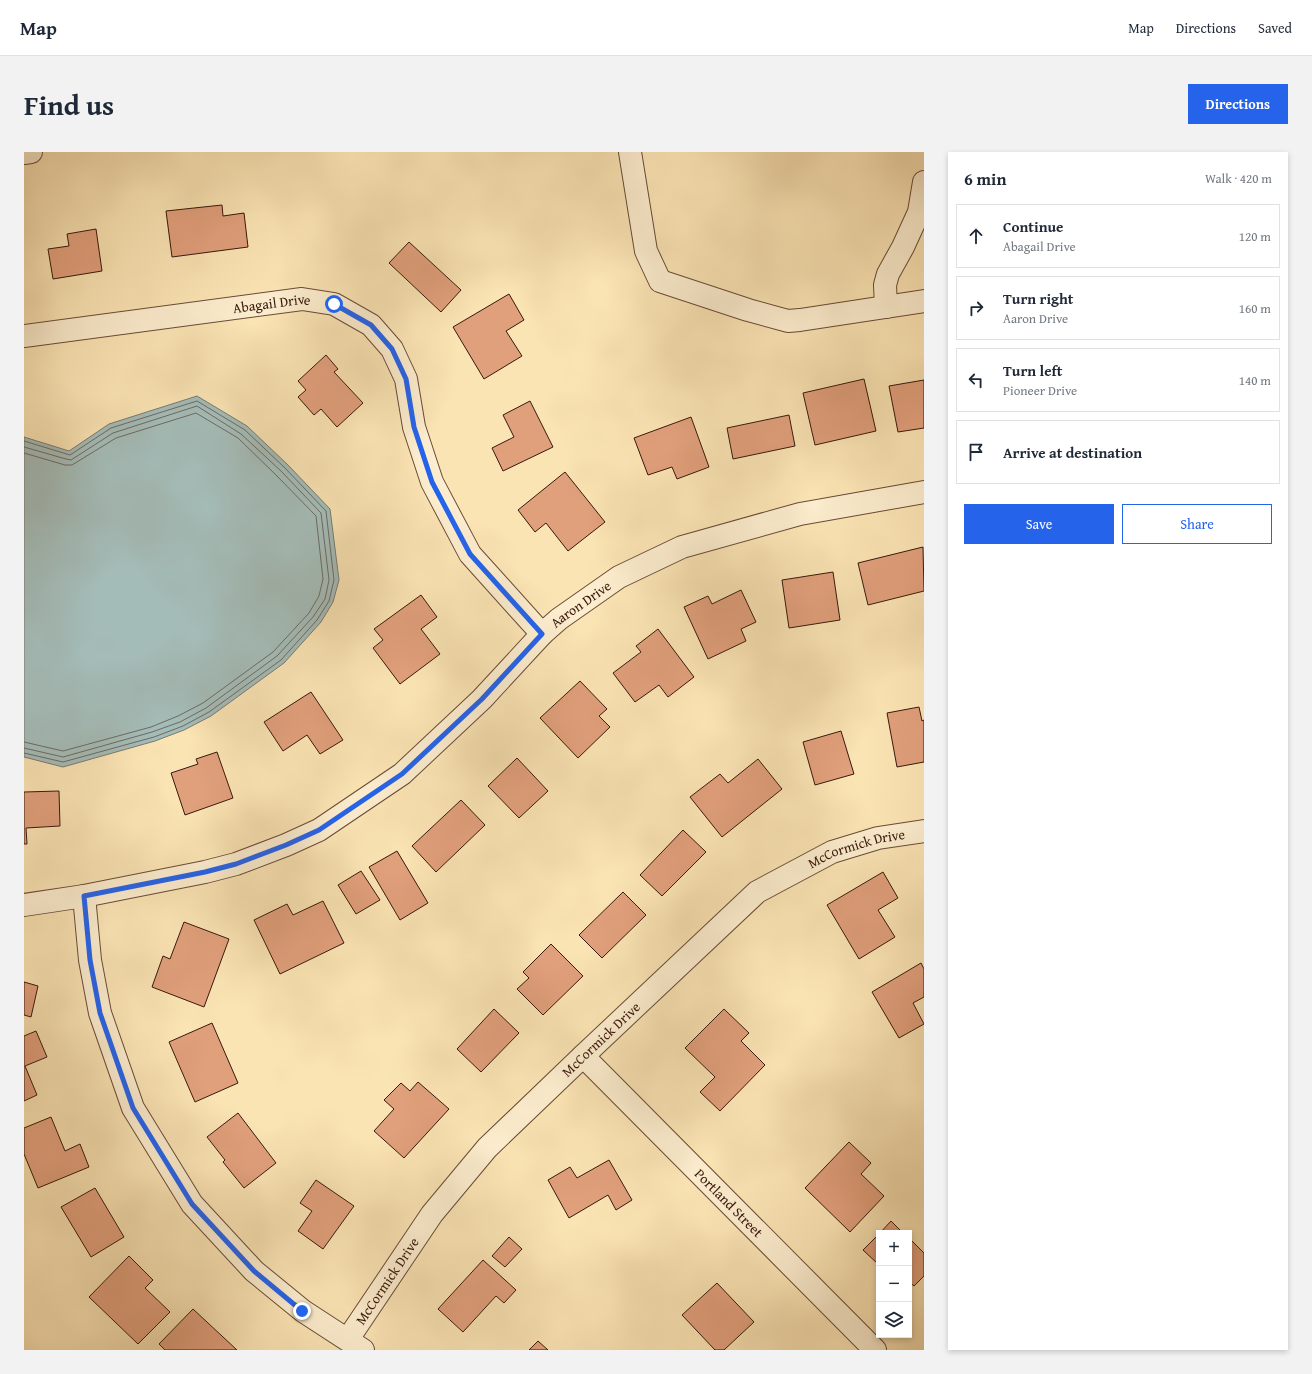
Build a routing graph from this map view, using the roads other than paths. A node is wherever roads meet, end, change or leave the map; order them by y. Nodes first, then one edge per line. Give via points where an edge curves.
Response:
1 (31, 152) edge
2 (630, 152) edge
3 (24, 153) edge
4 (924, 182) edge
5 (924, 302) edge
6 (886, 307) junction
7 (24, 336) edge
8 (924, 492) edge
9 (542, 634) junction
10 (924, 831) edge
11 (84, 896) junction
12 (24, 905) edge
13 (583, 1056) junction
14 (355, 1344) edge
15 (874, 1350) edge

1 - 3 street
2 - 6 street via 646,251 660,280 788,321
4 - 6 street via 919,212 888,274 885,285
5 - 6 street
7 - 9 street, Abagail Drive via 302,299 334,304 371,325 392,349 406,379 414,427 432,482 470,554
8 - 9 street, Aaron Drive via 800,514 682,547 619,577
9 - 11 street, Aaron Drive via 482,699 402,774 319,830 236,864
10 - 13 street, McCormick Drive via 878,838 832,852 758,892
11 - 12 street, Aaron Drive
11 - 14 street via 90,960 100,1013 133,1108 192,1204 254,1271 302,1311
13 - 14 street, McCormick Drive via 487,1148 432,1214
13 - 15 street, Portland Street

